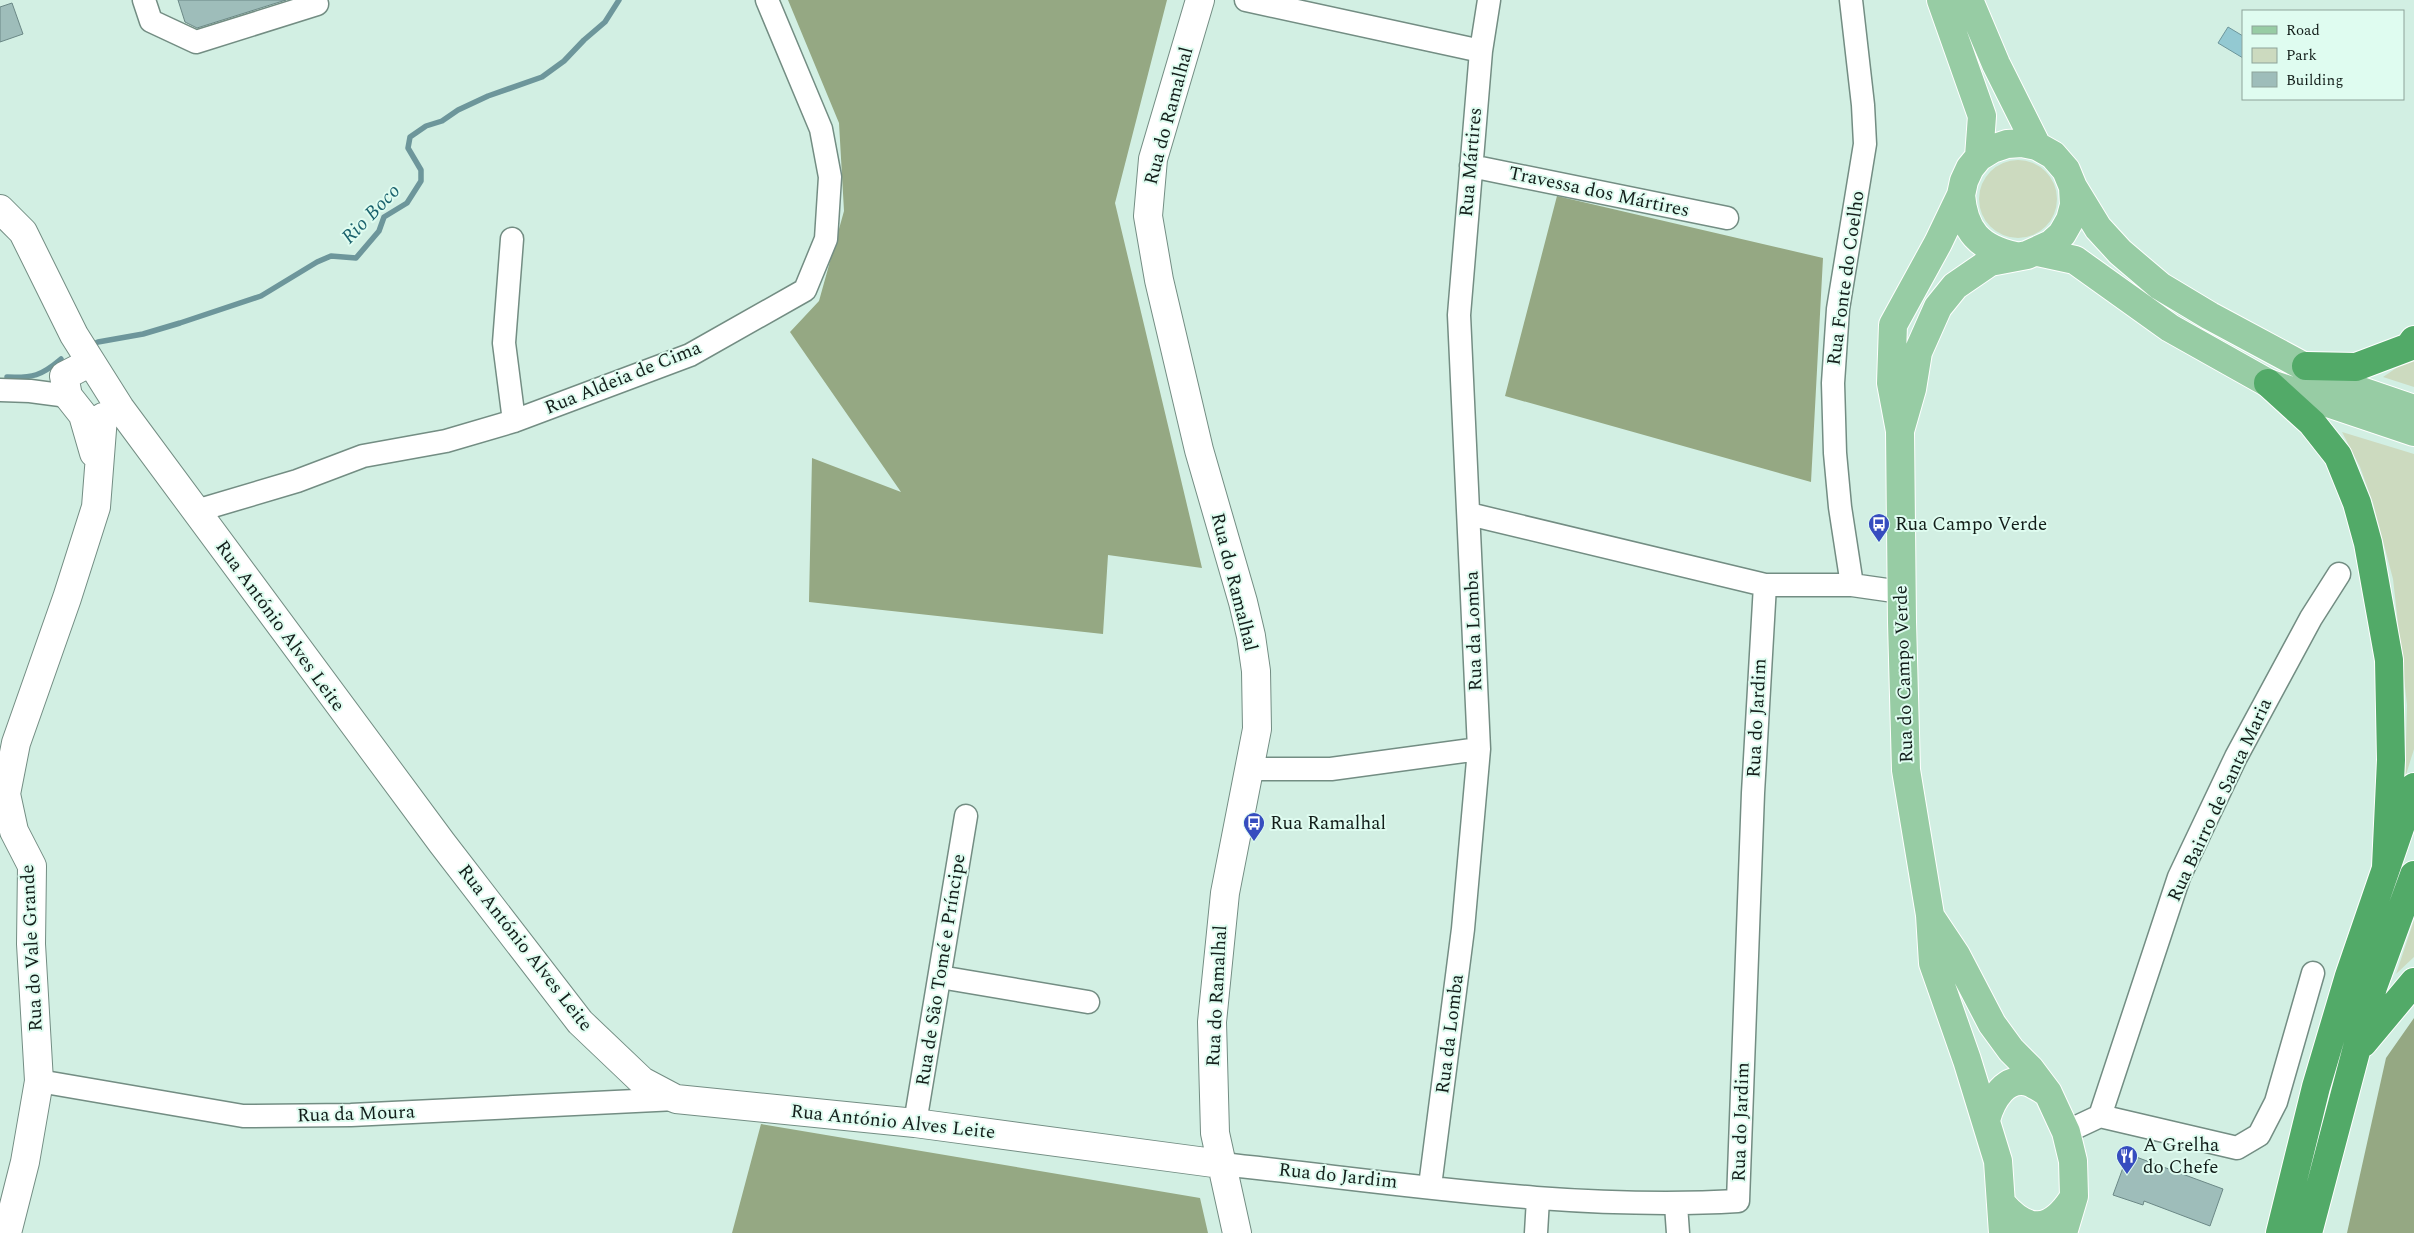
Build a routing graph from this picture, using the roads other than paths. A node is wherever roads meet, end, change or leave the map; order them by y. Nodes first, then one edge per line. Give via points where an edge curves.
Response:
1 (144, 0) edge
2 (767, 0) edge
3 (1200, 0) edge
4 (1246, 0) edge
5 (1489, 0) edge
6 (1851, 0) edge
7 (1942, 0) edge
8 (1969, 0) edge
9 (317, 4) dead end
10 (1481, 51) junction
11 (2037, 146) junction
12 (1979, 157) junction
13 (1471, 166) junction
14 (2072, 187) junction
15 (1961, 195) junction
16 (0, 209) edge
17 (1727, 218) dead end
18 (512, 239) dead end
19 (2027, 254) junction
20 (2414, 340) edge
21 (91, 362) junction
22 (2306, 366) junction
23 (2268, 383) junction
24 (0, 390) edge
25 (88, 402) junction
26 (2414, 409) edge
27 (514, 421) junction
28 (1900, 430) junction
29 (2414, 432) edge
30 (196, 511) junction
31 (1469, 514) junction
32 (2339, 574) dead end
33 (1765, 585) junction
34 (1852, 585) junction
35 (1902, 592) junction
36 (1479, 749) junction
37 (1250, 769) junction
38 (2414, 787) edge
39 (966, 816) dead end
40 (2386, 868) junction
41 (2414, 875) edge
42 (1930, 915) junction
43 (2313, 973) dead end
44 (940, 977) junction
45 (2414, 982) edge
46 (1088, 1002) dead end
47 (2356, 1052) junction
48 (39, 1081) junction
49 (2048, 1093) junction
50 (676, 1099) junction
51 (2100, 1116) junction
52 (1986, 1120) junction
53 (915, 1123) junction
54 (2066, 1132) junction
55 (1221, 1164) junction
56 (1430, 1186) junction
57 (2074, 1196) junction
58 (1538, 1199) junction
59 (2002, 1204) junction
60 (1676, 1205) junction
61 (7, 1233) edge
62 (1237, 1233) edge
63 (1536, 1233) edge
64 (1678, 1233) edge
65 (2003, 1233) edge
66 (2063, 1233) edge
67 (2280, 1233) edge
68 (2308, 1233) edge

1 - 9 street via 151,20 196,42
2 - 27 street, Rua Aldeia de Cima via 821,130 830,177 826,239 806,290 690,355
3 - 37 street, Rua do Ramalhal via 1153,160 1148,216 1159,280 1199,450 1251,636 1257,729
4 - 10 street
5 - 10 street, Rua Mártires
6 - 34 street, Rua Fonte do Coelho via 1865,144 1838,309 1833,382 1839,489
7 - 12 main road via 1982,116
8 - 11 main road via 1996,64
10 - 13 street, Rua Mártires
11 - 12 main road, Rua do Campo Verde via 2007,144 1992,148
11 - 14 main road, Rua do Campo Verde via 2060,162
12 - 15 main road, Rua do Campo Verde via 1967,174
13 - 17 street, Travessa dos Mártires
13 - 31 street, Rua Mártires via 1458,315
14 - 19 main road, Rua do Campo Verde via 2074,205 2062,234 2052,244
14 - 22 main road via 2120,252 2160,286
15 - 19 main road, Rua do Campo Verde via 1962,212 1982,243 1997,252
15 - 28 main road, Rua do Campo Verde via 1893,325 1891,383
16 - 21 street, Rua António Alves Leite via 23,232 74,335
18 - 27 street via 504,343
19 - 23 main road via 2075,260 2170,328
19 - 28 main road, Rua do Campo Verde via 1990,262 1955,286 1938,307 1918,352 1912,390
20 - 22 highway via 2409,347 2356,367
21 - 25 street
21 - 25 street, Rua António Alves Leite
22 - 26 main road via 2329,380
23 - 29 main road
23 - 40 highway via 2312,423 2338,456 2357,503 2368,543 2389,660 2391,760
24 - 25 street via 30,391
25 - 30 street, Rua António Alves Leite
25 - 48 street, Rua do Vale Grande via 98,469 96,507 68,598 16,743 6,794 14,831 32,866 31,944
27 - 30 street, Rua Aldeia de Cima via 446,441 363,456 297,481
28 - 35 main road, Rua do Campo Verde
30 - 50 street, Rua António Alves Leite via 341,710 580,1022 642,1081
31 - 33 street
31 - 36 street, Rua da Lomba
32 - 51 street, Rua Bairro de Santa Maria via 2311,618 2236,757 2179,877
33 - 34 street
33 - 60 street, Rua do Jardim via 1753,793 1738,1201
34 - 35 street
35 - 42 main road, Rua do Campo Verde via 1906,770
36 - 37 street via 1331,769
36 - 56 street, Rua da Lomba via 1463,929
37 - 55 street, Rua do Ramalhal via 1225,893 1217,958 1212,1056 1215,1133
38 - 40 highway
39 - 44 street, Rua de São Tomé e Príncipe
40 - 67 highway via 2316,1087
41 - 47 highway via 2373,987
42 - 49 main road, Rua do Campo Verde via 1956,955 1992,1024
42 - 52 main road, Rua do Campo Verde via 1932,963
43 - 51 street via 2276,1102 2259,1134 2237,1148
44 - 46 street
44 - 53 street, Rua de São Tomé e Príncipe
45 - 47 highway
47 - 68 highway
48 - 50 street, Rua da Moura via 243,1116 351,1115
48 - 61 street, Rua do Vale Grande via 25,1162
49 - 52 main road via 2030,1082 2016,1082 1998,1092 1989,1106
49 - 54 main road, Rua do Campo Verde
50 - 53 street, Rua António Alves Leite
51 - 54 street
52 - 59 main road, Rua do Campo Verde via 1998,1161
53 - 55 street, Rua António Alves Leite
54 - 57 main road, Rua do Campo Verde via 2073,1161
55 - 56 street, Rua do Jardim
55 - 62 street, Rua do Ramalhal
56 - 58 street, Rua do Jardim
57 - 59 main road via 2062,1214 2049,1225 2035,1228 2024,1226
57 - 66 main road, Rua do Campo Verde
58 - 60 street, Rua do Jardim
58 - 63 street
59 - 65 main road, Rua do Campo Verde
60 - 64 street

